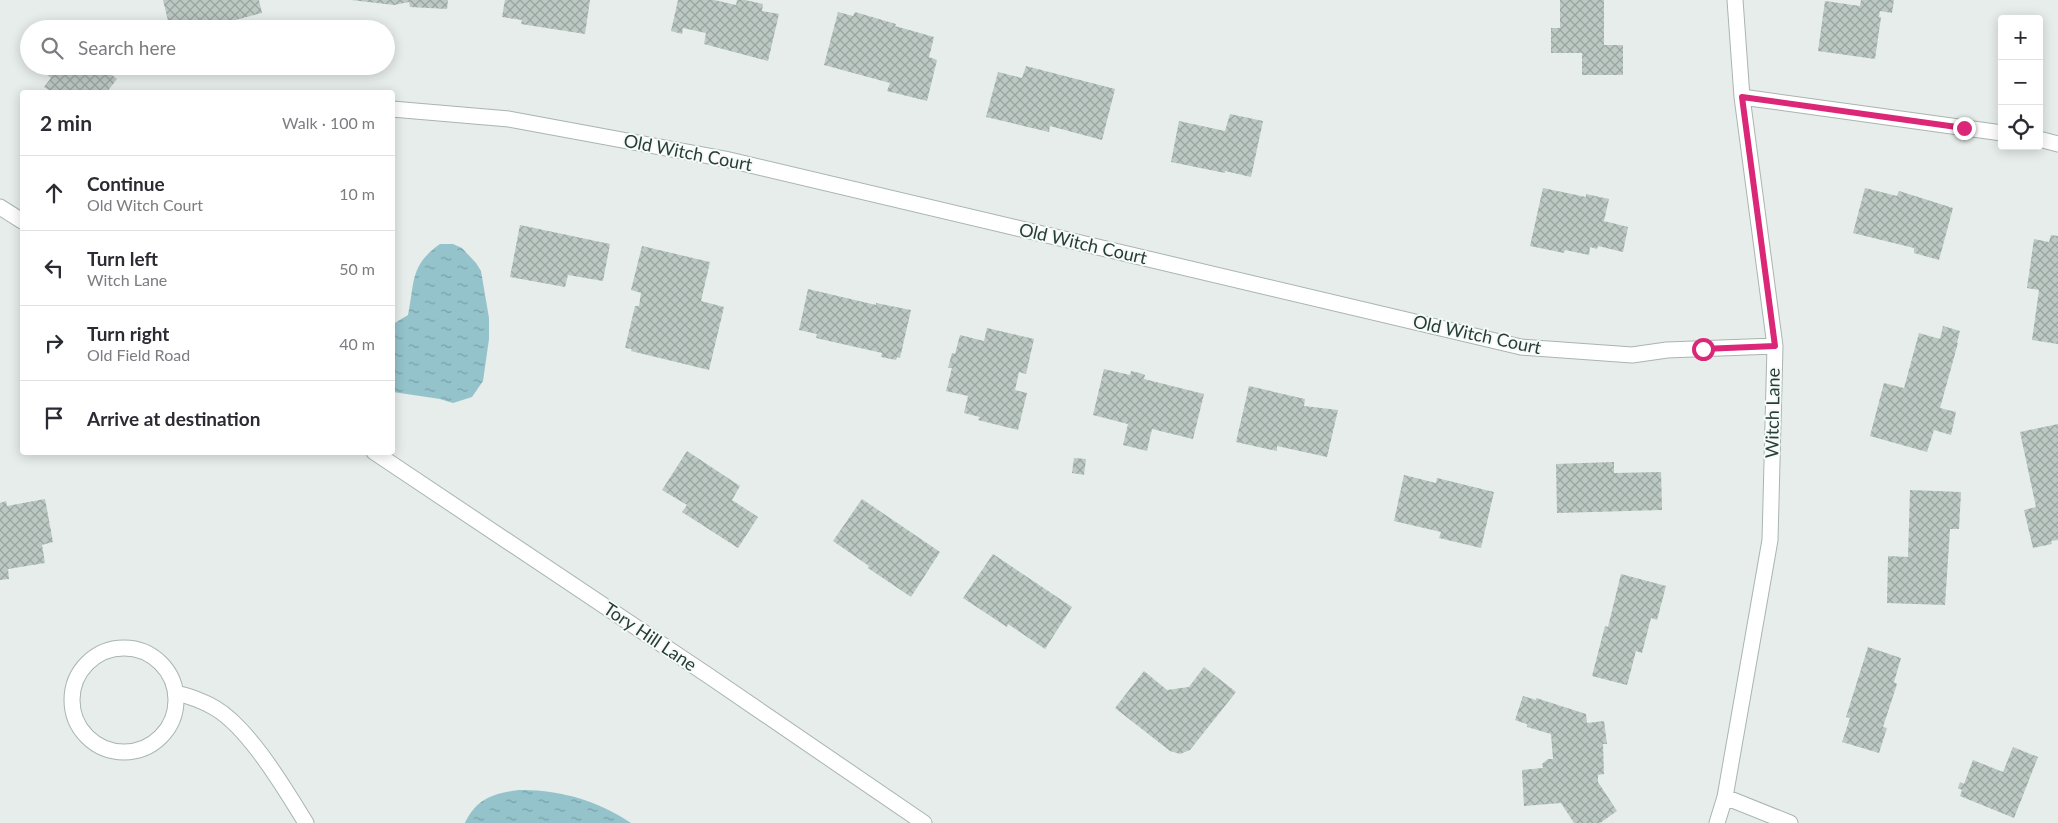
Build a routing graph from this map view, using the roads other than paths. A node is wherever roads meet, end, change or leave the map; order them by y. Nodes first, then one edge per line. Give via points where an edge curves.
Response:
1 (1735, 0) edge
2 (1742, 97) junction
3 (395, 109) edge
4 (1998, 132) edge
5 (2043, 140) edge
6 (2058, 144) edge
7 (0, 207) edge
8 (20, 220) edge
9 (1775, 346) junction
10 (378, 455) edge
11 (176, 693) junction
12 (1725, 797) junction
13 (306, 823) edge
14 (924, 823) edge
15 (1717, 823) edge
16 (1790, 823) edge

1 - 2 street, Witch Lane
2 - 4 street
2 - 9 street, Witch Lane
3 - 9 street, Old Witch Court via 509,119 725,159 1521,348 1632,356 1666,350
5 - 6 street
7 - 8 street
9 - 12 street, Witch Lane via 1770,540
10 - 14 street, Tory Hill Lane
11 - 11 street via 169,673 155,658 137,649 116,648 97,654 82,668 73,687 72,708 79,727 92,742 110,751 131,752 150,745 166,731 174,713
11 - 13 street via 217,709 248,737
12 - 15 street, Witch Lane
12 - 16 street

